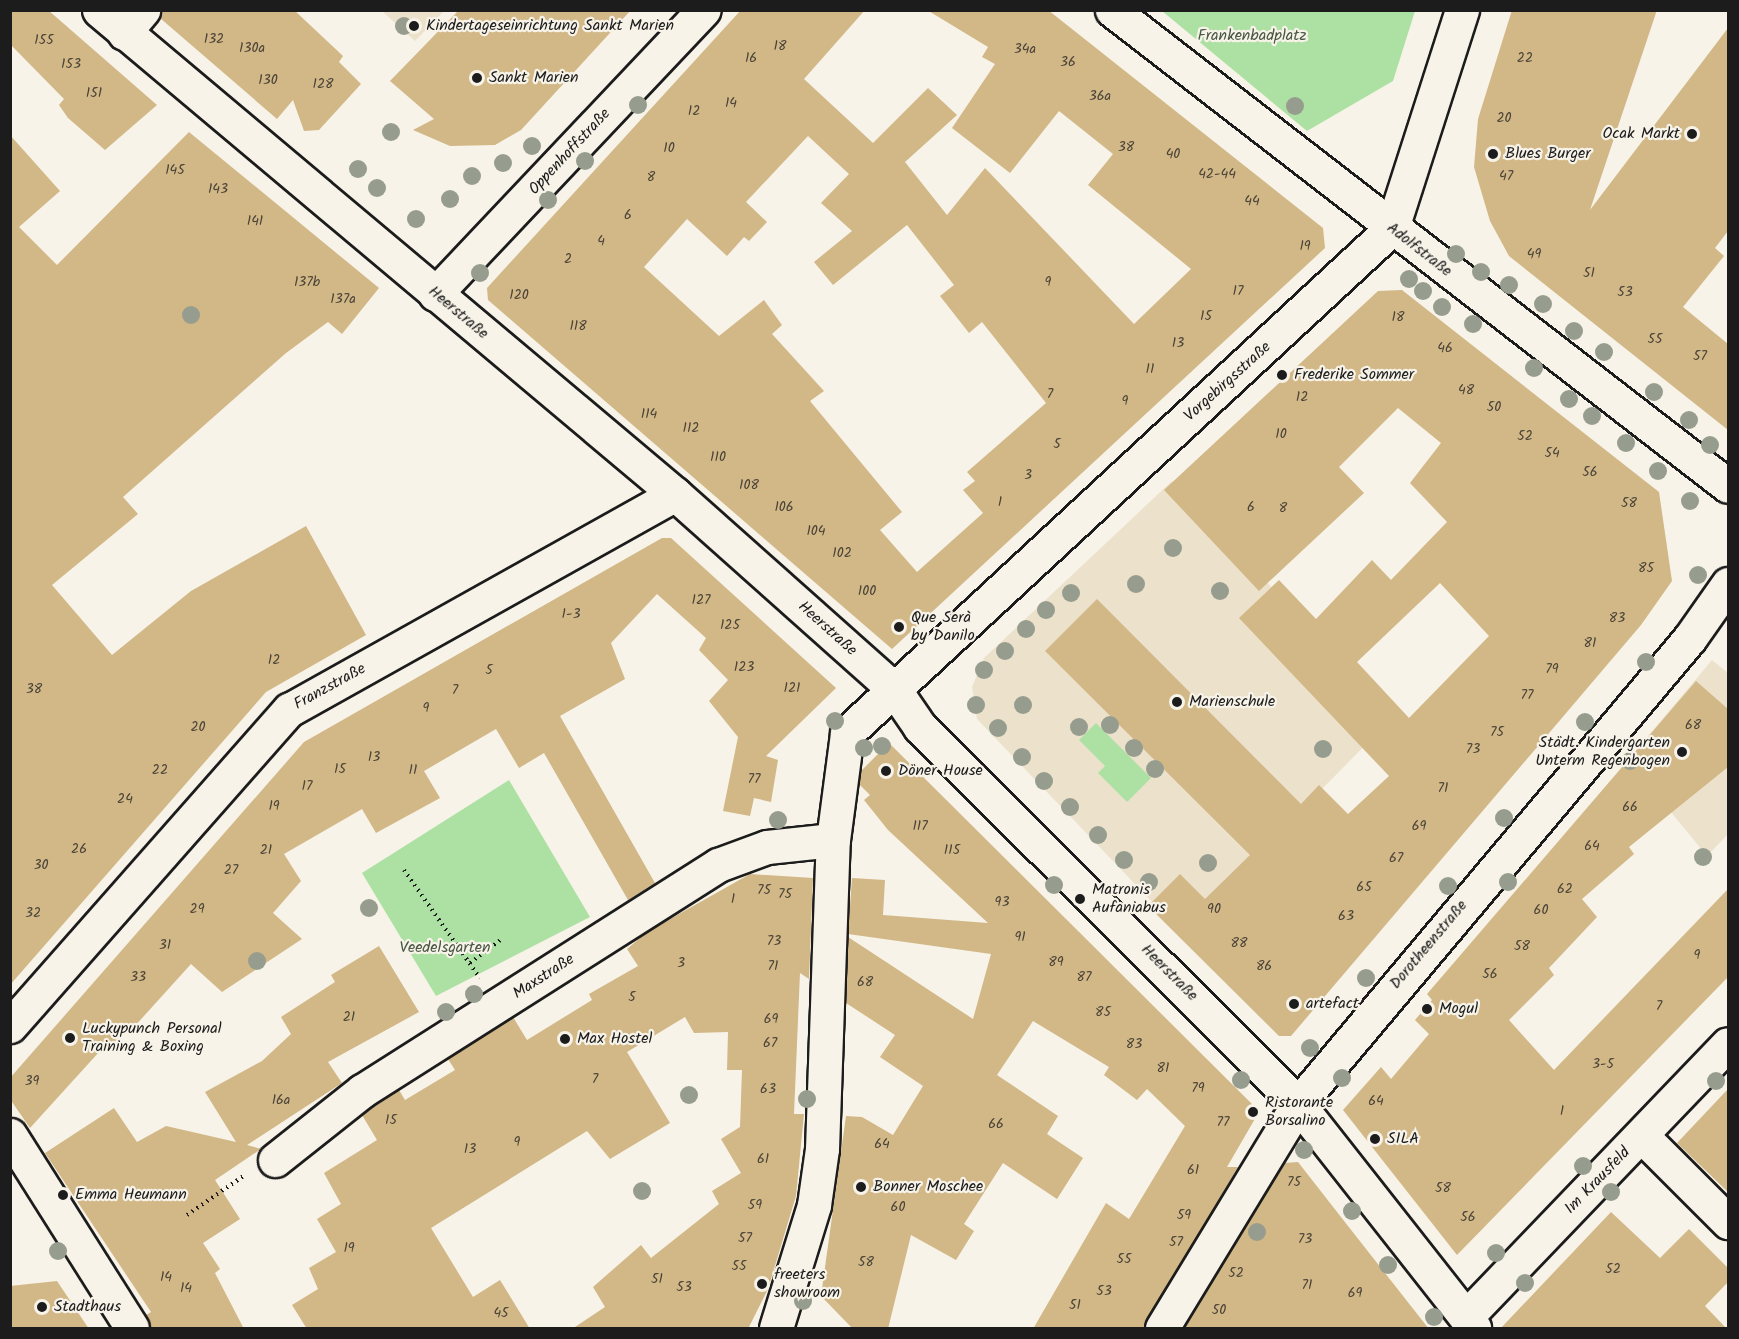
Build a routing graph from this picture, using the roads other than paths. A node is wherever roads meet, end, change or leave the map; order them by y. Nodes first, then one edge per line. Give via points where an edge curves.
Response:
1 (99, 10) edge
2 (704, 10) edge
3 (1112, 10) edge
4 (1462, 10) edge
5 (134, 22) edge
6 (1392, 228) junction
7 (435, 294) junction
8 (1728, 486) edge
9 (675, 494) junction
10 (1728, 584) edge
11 (894, 689) junction
12 (832, 840) junction
13 (10, 1026) edge
14 (1728, 1044) edge
15 (1298, 1104) junction
16 (10, 1135) edge
17 (1642, 1136) junction
18 (265, 1164) road end
19 (1728, 1222) edge
20 (1470, 1323) edge
21 (132, 1329) edge
22 (776, 1329) edge
23 (1162, 1329) edge

1 - 5 street, Heerstraße
2 - 7 street, Oppenhoffstraße
3 - 6 street, Adolfstraße
4 - 6 street, Vorgebirgsstraße
5 - 7 street, Heerstraße
6 - 8 street, Adolfstraße
6 - 11 street, Vorgebirgsstraße
7 - 9 street, Heerstraße
9 - 11 street, Heerstraße
9 - 13 street, Franzstraße via 289,710
10 - 15 street, Dorotheenstraße via 1690,638
11 - 12 street via 847,733
11 - 15 street, Heerstraße via 920,727
12 - 18 street, Maxstraße via 767,847 718,865 362,1091
12 - 22 street via 822,1149 814,1205
14 - 17 street, Im Krausfeld
15 - 20 street, Heerstraße
15 - 23 street, Dorotheenstraße
16 - 21 street
17 - 19 street
17 - 20 street, Im Krausfeld

